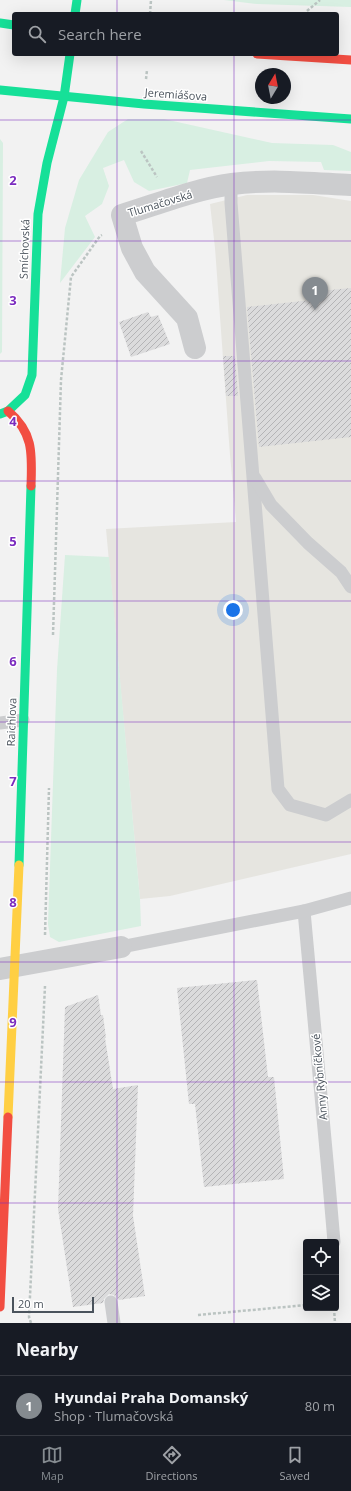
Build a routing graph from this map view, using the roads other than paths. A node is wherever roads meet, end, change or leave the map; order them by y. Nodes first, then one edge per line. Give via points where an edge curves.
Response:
1 (77, 0) edge
2 (75, 12) edge
3 (0, 23) edge
4 (12, 25) edge
5 (70, 56) edge
6 (288, 56) edge
7 (351, 60) edge
8 (0, 90) edge
9 (64, 97) junction
10 (351, 119) edge
11 (231, 184) junction
12 (351, 185) edge
13 (195, 348) dead end
14 (4, 413) edge
15 (253, 474) junction
16 (351, 587) edge
17 (23, 720) junction
18 (0, 722) edge
19 (351, 800) edge
20 (351, 898) edge
21 (304, 911) junction
22 (121, 947) joint
23 (8, 968) edge
24 (334, 1239) edge
25 (111, 1302) dead end
26 (0, 1307) edge
27 (114, 1323) edge

1 - 2 street
3 - 4 street
5 - 9 street, Smíchovská
6 - 7 street
8 - 9 street, Jeremiášova
9 - 10 street, Jeremiášova
9 - 14 street, Smíchovská via 47,163 38,214 32,375 25,395
11 - 12 street, Tlumačovská via 283,181
11 - 13 street, Tlumačovská via 122,215 132,248 145,272 187,318
11 - 15 lane via 230,203
14 - 17 street, Raichlova via 19,419 29,435 31,474
15 - 16 lane via 271,505 341,572
15 - 19 lane via 278,789 290,805 326,815
17 - 18 lane
17 - 23 street, Raichlova
20 - 21 lane
21 - 22 lane
21 - 24 lane, Anny Rybníčkové
22 - 23 street
23 - 26 street, Raichlova
25 - 27 lane

